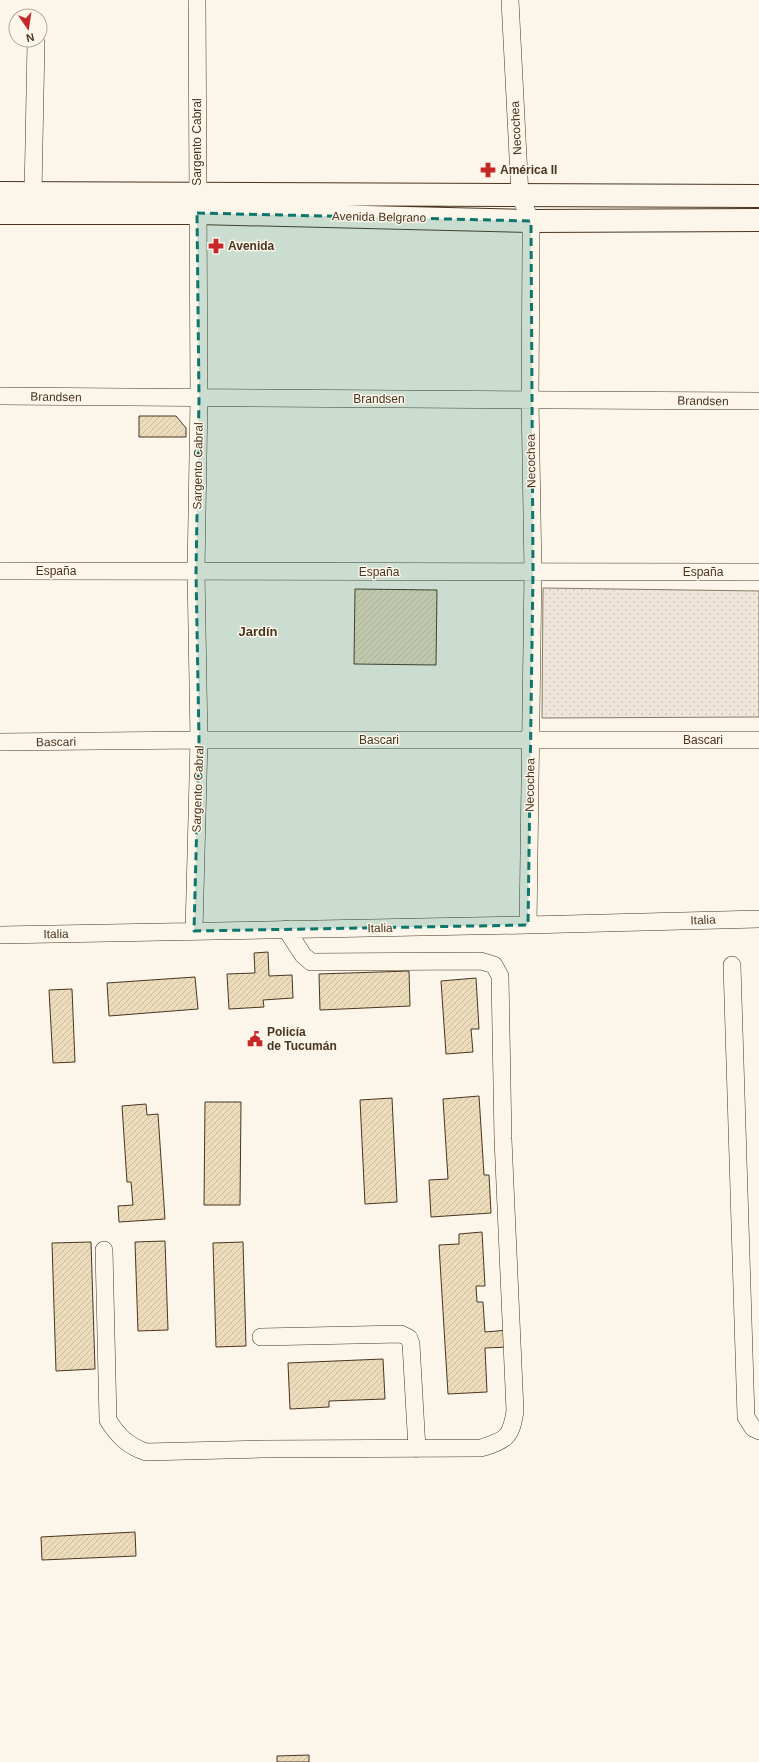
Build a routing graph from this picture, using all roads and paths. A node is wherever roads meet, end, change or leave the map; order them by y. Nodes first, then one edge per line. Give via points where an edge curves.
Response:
1 (196, 0) edge
2 (510, 0) edge
3 (36, 48) edge
4 (0, 193) edge
5 (33, 193) junction
6 (520, 196) junction
7 (759, 196) edge
8 (197, 203) junction
9 (0, 213) edge
10 (531, 220) junction
11 (759, 220) edge
12 (0, 396) edge
13 (199, 399) junction
14 (530, 399) junction
15 (759, 401) edge
16 (0, 571) edge
17 (196, 572) junction
18 (533, 572) junction
19 (759, 572) edge
20 (200, 740) junction
21 (759, 740) edge
22 (531, 741) junction
23 (0, 742) edge
24 (759, 919) edge
25 (528, 925) junction
26 (286, 929) junction
27 (194, 931) junction
28 (0, 935) edge
29 (732, 965) dead end
30 (104, 1250) dead end
31 (261, 1337) dead end
32 (759, 1431) edge
33 (417, 1449) junction

1 - 8 street, Sargento Cabral
2 - 6 street, Necochea
3 - 5 street
4 - 5 main road, Avenida Belgrano
5 - 8 main road, Avenida Belgrano
6 - 7 main road, Avenida Belgrano
6 - 8 main road, Avenida Belgrano
6 - 10 street, Necochea
8 - 9 main road, Avenida Belgrano
8 - 10 main road, Avenida Belgrano
8 - 13 street, Sargento Cabral
10 - 11 main road, Avenida Belgrano
10 - 14 street, Necochea
12 - 13 street, Brandsen
13 - 14 street, Brandsen
13 - 17 street, Sargento Cabral
14 - 15 street, Brandsen
14 - 18 street, Necochea
16 - 17 street, España
17 - 18 street, España
17 - 20 street, Sargento Cabral
18 - 19 street, España
18 - 22 street, Necochea
20 - 22 street, Bascari
20 - 23 street, Bascari
20 - 27 street, Sargento Cabral
21 - 22 street, Bascari
22 - 25 street, Necochea
24 - 25 street, Italia
25 - 26 street, Italia
26 - 27 street, Italia
26 - 33 street via 303,955 311,962 481,961 494,965 500,976 502,1139 515,1411 513,1424 508,1436 481,1448
27 - 28 street, Italia
29 - 32 street via 746,1416 753,1428
30 - 33 street via 108,1420 116,1432 135,1448 146,1452
31 - 33 street via 401,1334 409,1338

